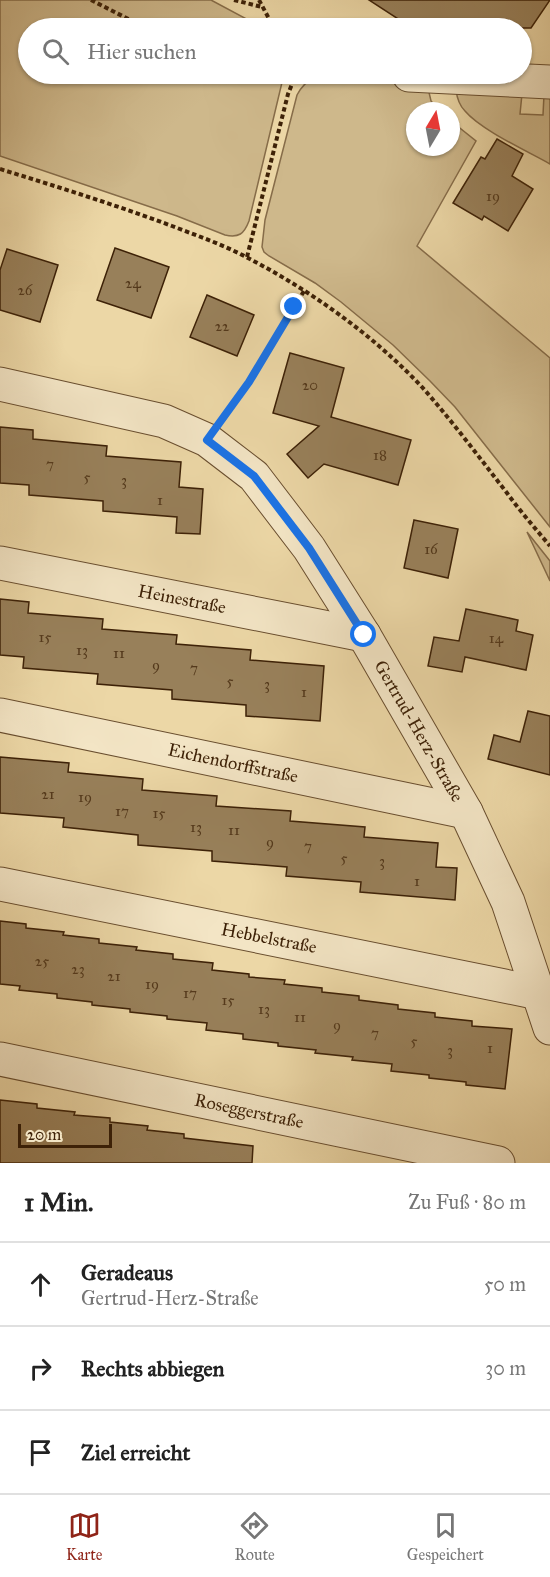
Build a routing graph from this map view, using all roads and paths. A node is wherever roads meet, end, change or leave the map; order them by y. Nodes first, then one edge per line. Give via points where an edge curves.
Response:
1 (91, 0) edge
2 (234, 0) edge
3 (259, 0) edge
4 (263, 7) junction
5 (126, 18) edge
6 (269, 18) edge
7 (532, 82) edge
8 (550, 82) edge
9 (292, 84) edge
10 (0, 169) edge
11 (247, 257) junction
12 (304, 291) junction
13 (0, 384) edge
14 (207, 440) junction
15 (550, 546) edge
16 (0, 563) edge
17 (364, 635) junction
18 (0, 715) edge
19 (466, 812) junction
20 (0, 884) edge
21 (539, 993) junction
22 (550, 1028) edge
23 (0, 1059) edge
24 (498, 1163) edge

1 - 5 path
2 - 4 path
3 - 4 path
4 - 6 path
7 - 8 street
9 - 11 path
10 - 11 path via 118,206
11 - 12 path
12 - 14 path via 249,382
12 - 15 path via 359,329 421,386
13 - 14 street, Gertrud-Herz-Straße via 164,421
14 - 17 street, Gertrud-Herz-Straße via 254,476 309,548
16 - 17 street, Heinestraße
17 - 19 street, Gertrud-Herz-Straße
18 - 19 street, Eichendorffstraße
19 - 21 street, Gertrud-Herz-Straße via 508,902
20 - 21 street, Hebbelstraße
21 - 22 street, Gertrud-Herz-Straße
23 - 24 street, Roseggerstraße

